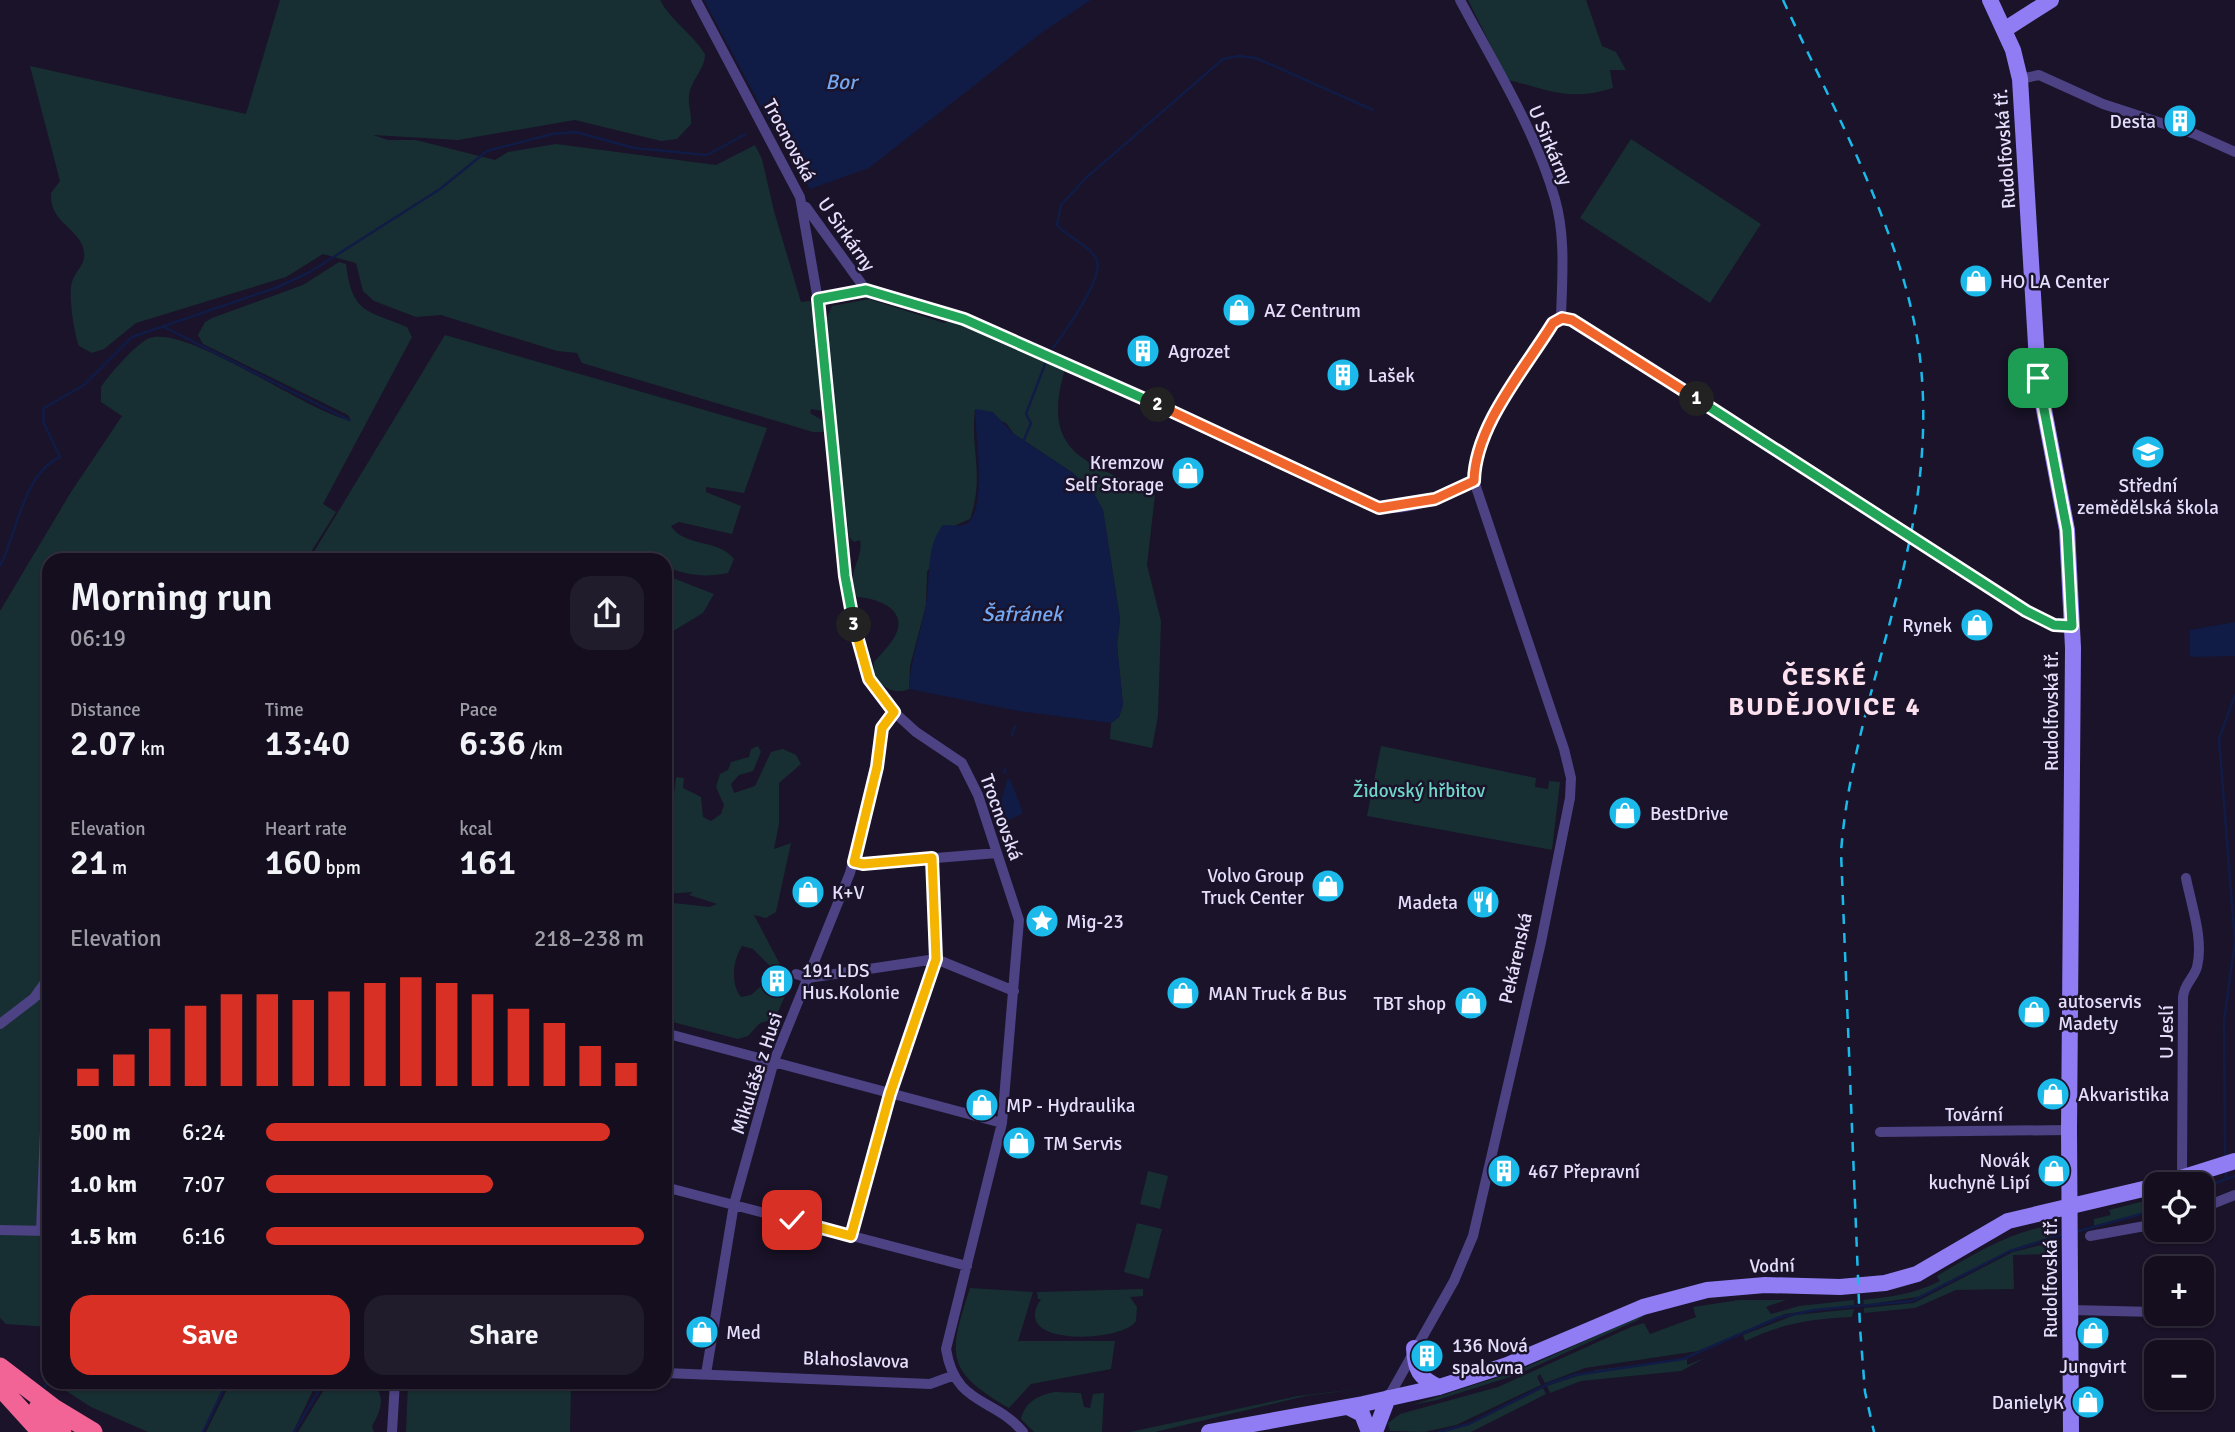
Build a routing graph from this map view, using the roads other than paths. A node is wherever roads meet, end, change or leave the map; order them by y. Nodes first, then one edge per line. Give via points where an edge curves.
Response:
1 (696, 0) edge
2 (1460, 0) edge
3 (1990, 0) edge
4 (2051, 0) edge
5 (2004, 30) junction
6 (2020, 79) junction
7 (2235, 152) edge
8 (800, 197) junction
9 (866, 290) junction
10 (818, 299) junction
11 (1562, 318) junction
12 (1474, 481) junction
13 (2072, 626) junction
14 (894, 712) junction
15 (997, 853) junction
16 (932, 858) junction
17 (854, 862) junction
18 (2186, 878) dead end
19 (936, 959) junction
20 (796, 974) dead end
21 (808, 978) junction
22 (41, 991) edge
23 (1014, 991) junction
24 (0, 1024) edge
25 (672, 1034) edge
26 (774, 1061) junction
27 (890, 1094) junction
28 (1002, 1123) junction
29 (2069, 1130) junction
30 (1880, 1132) dead end
31 (2183, 1150) junction
32 (2234, 1161) edge
33 (2211, 1168) junction
34 (2182, 1172) edge
35 (2199, 1172) edge
36 (672, 1188) edge
37 (2144, 1191) edge
38 (2234, 1199) edge
39 (734, 1205) junction
40 (2214, 1205) edge
41 (2071, 1222) junction
42 (2144, 1226) edge
43 (0, 1230) edge
44 (42, 1231) edge
45 (851, 1236) junction
46 (2090, 1236) dead end
47 (967, 1266) junction
48 (2071, 1310) junction
49 (2144, 1312) edge
50 (1414, 1348) junction
51 (0, 1369) edge
52 (672, 1373) edge
53 (706, 1374) junction
54 (952, 1376) junction
55 (0, 1387) edge
56 (1439, 1387) junction
57 (395, 1389) edge
58 (0, 1393) edge
59 (1388, 1398) junction
60 (1348, 1407) junction
61 (25, 1432) edge
62 (41, 1432) edge
63 (62, 1432) edge
64 (93, 1432) edge
65 (392, 1432) edge
66 (1023, 1432) edge
67 (1209, 1432) edge
68 (1369, 1432) edge
69 (1375, 1432) edge
70 (2071, 1432) edge

1 - 8 street, Trocnovská
2 - 11 street, U Sirkárny via 1536,146 1556,201
3 - 5 main road, Rudolfovská tř.
4 - 5 main road
5 - 6 main road, Rudolfovská tř.
6 - 7 street via 2039,75
6 - 13 main road, Rudolfovská tř. via 2038,378 2067,530
8 - 9 street, U Sirkárny
8 - 10 street, Trocnovská
9 - 10 street, U Sirkárny
9 - 12 street, U Sirkárny via 1011,338 1379,508 1435,499
10 - 14 street, Trocnovská via 845,576 864,668
11 - 12 street via 1553,323 1482,436 1474,459
11 - 13 street via 1572,320 2026,611 2054,625
12 - 50 street, Pekárenská via 1564,749 1570,798 1473,1236 1454,1281
13 - 29 main road, Rudolfovská tř.
14 - 15 street, Trocnovská via 962,762
14 - 17 street, Mikuláše z Husi via 882,728
15 - 16 street
15 - 23 street, Trocnovská via 1019,920
16 - 17 street
16 - 19 street
17 - 21 street, Mikuláše z Husi
18 - 31 street, U Jeslí via 2198,936 2197,967 2183,997
19 - 21 street
19 - 23 street
19 - 27 street
20 - 21 street
21 - 26 street, Mikuláše z Husi
22 - 24 street
23 - 28 street, Trocnovská
25 - 26 street
26 - 27 street
26 - 39 street, Mikuláše z Husi
27 - 28 street
27 - 45 street
28 - 47 street, Trocnovská
29 - 30 street, Tovární
29 - 41 main road, Rudolfovská tř.
31 - 33 street
31 - 34 street, U Jeslí
32 - 33 main road, Vodní
33 - 35 main road, Vodní
36 - 39 street
37 - 41 main road, Vodní
38 - 40 street
39 - 45 street
39 - 53 street, Mikuláše z Husi
41 - 48 main road, Rudolfovská tř.
41 - 56 main road, Vodní via 2008,1221 1917,1274 1885,1283 1707,1290 1643,1307 1507,1365
42 - 46 street
43 - 44 street
45 - 47 street
47 - 54 street, Trocnovská via 947,1349
48 - 49 street
48 - 70 main road, Rudolfovská tř.
50 - 56 main road via 1420,1377
50 - 59 street, Pekárenská
51 - 63 highway
51 - 64 highway
52 - 53 street, Blahoslavova
53 - 54 street, Blahoslavova via 930,1384
54 - 66 street via 975,1399
55 - 62 highway
56 - 59 main road, Vodní
57 - 65 street
58 - 61 highway
59 - 60 main road
59 - 69 main road, Pekárenská
60 - 67 main road
60 - 68 main road via 1362,1414

